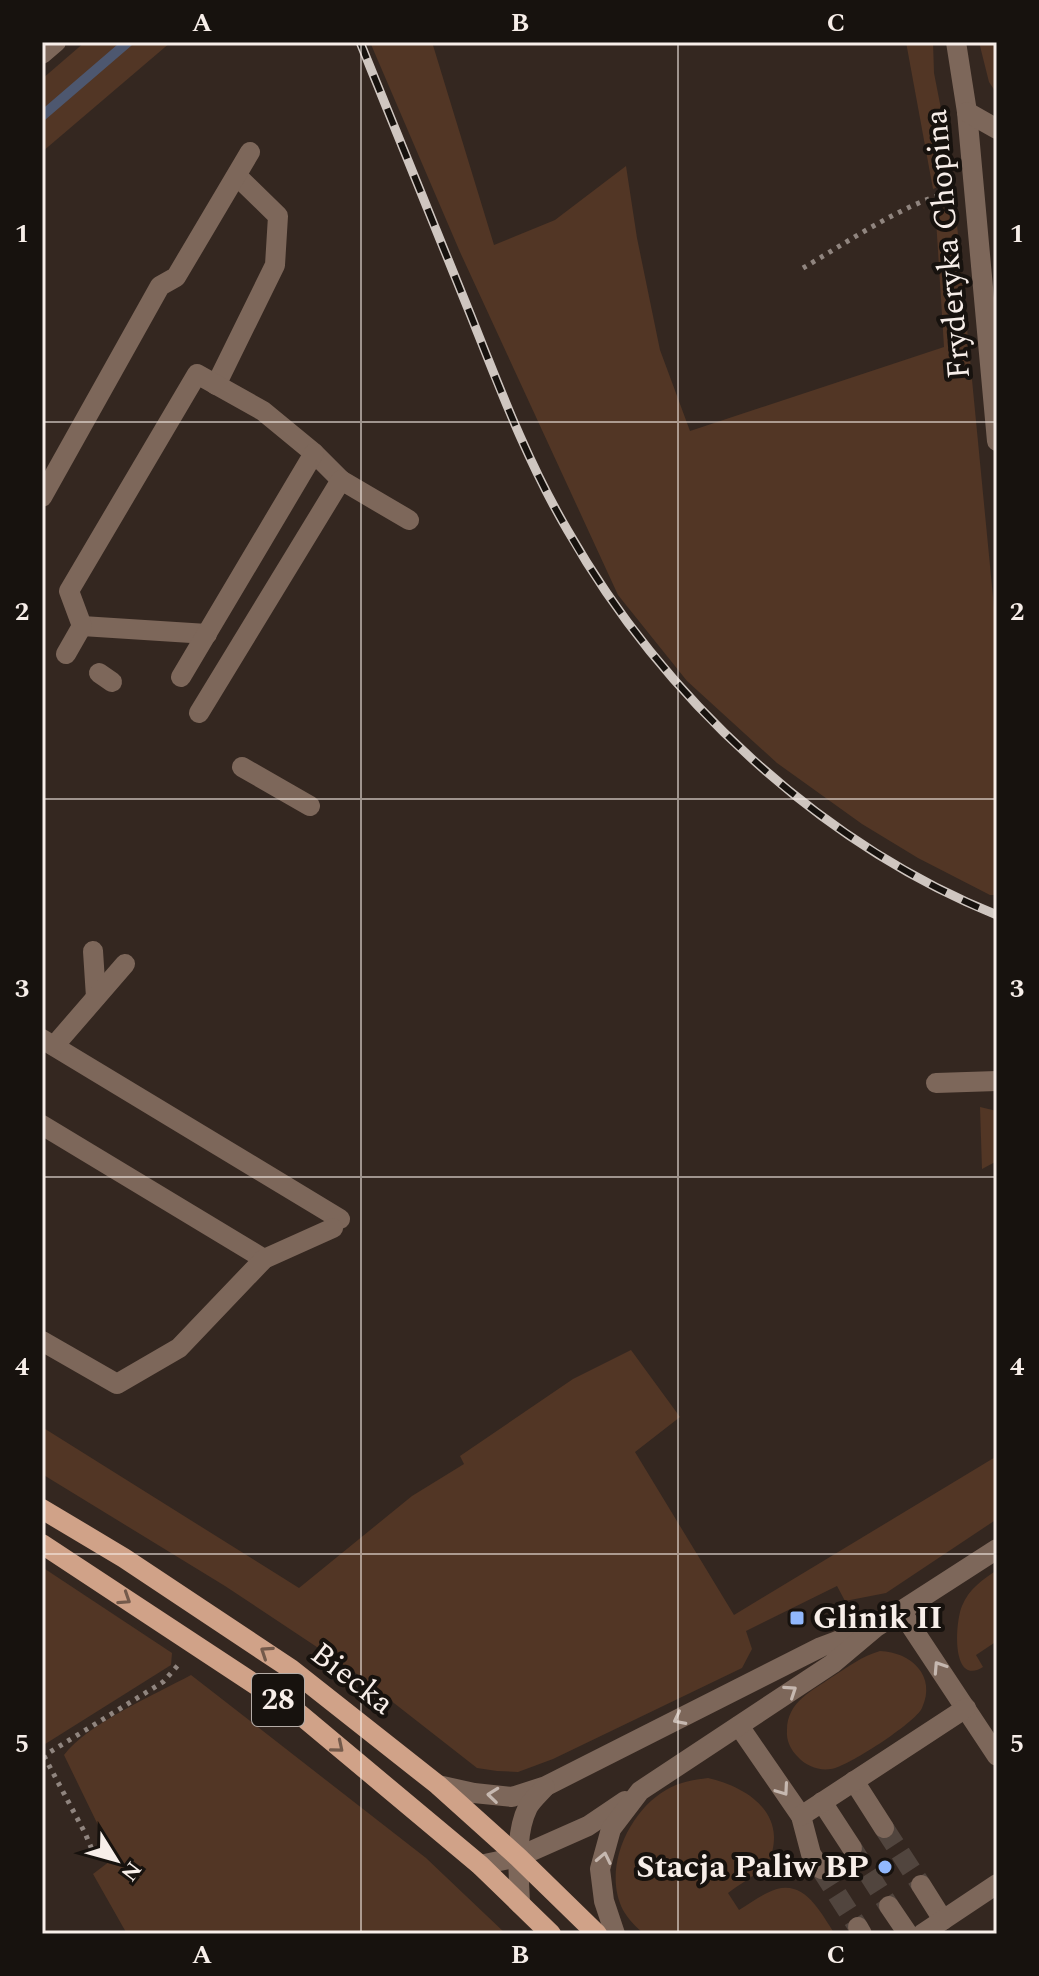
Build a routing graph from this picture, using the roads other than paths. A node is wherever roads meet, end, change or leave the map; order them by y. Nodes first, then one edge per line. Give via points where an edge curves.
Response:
1 (56, 42) edge
2 (956, 42) edge
3 (42, 54) edge
4 (967, 112) junction
5 (997, 129) edge
6 (250, 152) dead end
7 (237, 176) junction
8 (216, 385) junction
9 (997, 441) edge
10 (314, 453) junction
11 (341, 480) junction
12 (42, 497) edge
13 (409, 520) dead end
14 (82, 626) junction
15 (207, 634) junction
16 (66, 654) dead end
17 (181, 677) dead end
18 (199, 713) dead end
19 (242, 767) dead end
20 (310, 806) dead end
21 (93, 951) dead end
22 (125, 964) dead end
23 (96, 997) junction
24 (48, 1043) edge
25 (997, 1081) edge
26 (936, 1083) dead end
27 (42, 1125) edge
28 (264, 1259) junction
29 (42, 1341) edge
30 (42, 1509) edge
31 (42, 1544) edge
32 (997, 1549) edge
33 (901, 1611) junction
34 (876, 1627) junction
35 (966, 1708) junction
36 (739, 1726) junction
37 (997, 1756) edge
38 (854, 1781) junction
39 (438, 1785) junction
40 (546, 1786) junction
41 (640, 1791) junction
42 (822, 1802) junction
43 (801, 1816) junction
44 (884, 1828) tunnel mouth
45 (852, 1848) tunnel mouth
46 (518, 1857) junction
47 (480, 1865) junction
48 (821, 1869) tunnel mouth
49 (997, 1884) edge
50 (921, 1885) tunnel mouth
51 (520, 1904) junction
52 (889, 1906) tunnel mouth
53 (943, 1920) junction
54 (551, 1934) edge
55 (597, 1934) edge
56 (615, 1934) edge
57 (908, 1934) edge
58 (922, 1934) edge

1 - 3 street
2 - 4 street, Fryderyka Chopina
4 - 5 street
4 - 9 street, Fryderyka Chopina
6 - 7 street
7 - 8 street via 278,216 275,265
7 - 12 street via 176,277 160,286
8 - 10 street via 263,411
8 - 14 street via 197,374 69,591
10 - 11 street
10 - 15 street
11 - 13 street
11 - 18 street
14 - 15 street
14 - 16 street
15 - 17 street
19 - 20 street
21 - 23 street
22 - 23 street
23 - 24 street
24 - 28 street via 336,1223
25 - 26 street
27 - 28 street
28 - 29 street via 179,1348 117,1384
39 -> 30 main road, Biecka / 28 via 291,1669
31 -> 47 main road, Biecka / 28 via 297,1712
32 - 33 street
33 - 34 street
35 -> 33 street
36 -> 34 street via 832,1664
34 -> 40 street via 821,1647
35 - 37 street
35 - 38 street
36 - 41 street
36 -> 43 street
38 - 42 street
38 - 44 street
40 -> 39 street via 512,1797
39 - 46 main road, Biecka / 28
40 - 46 street via 529,1805
41 - 46 street via 588,1826
56 -> 41 street via 600,1869 611,1829
42 - 43 street
42 - 45 street
43 - 48 street via 811,1854
46 - 47 street
46 - 51 street
46 - 55 main road, Biecka / 28
47 - 51 main road, Biecka / 28
49 - 53 street
50 - 53 street
51 - 54 main road, Biecka / 28
52 - 57 street
53 - 58 street

